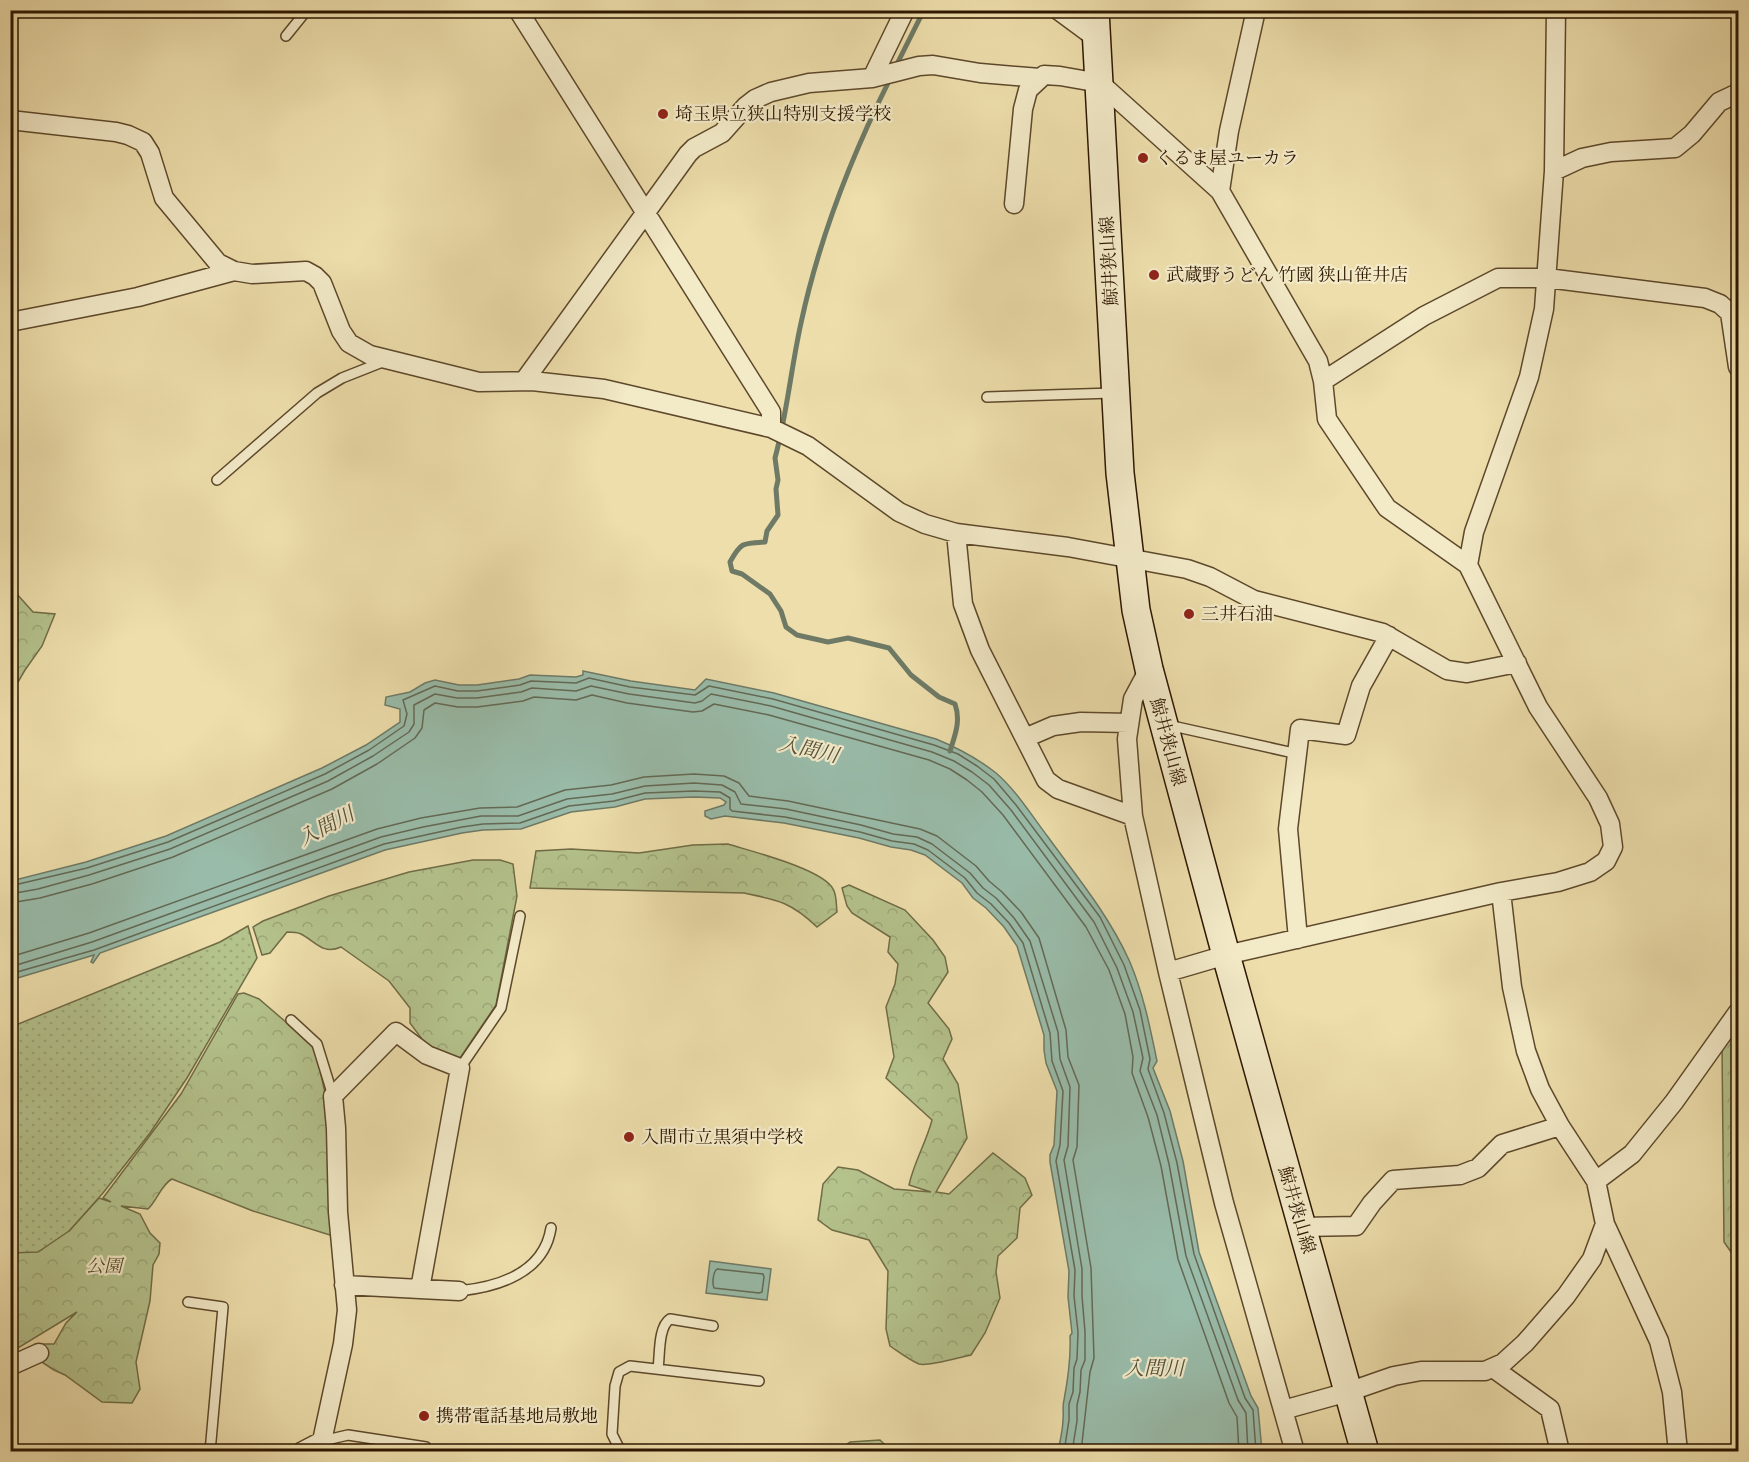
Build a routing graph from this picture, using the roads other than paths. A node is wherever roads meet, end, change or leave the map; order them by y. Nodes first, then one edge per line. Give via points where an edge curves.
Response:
1 (307, 10) edge
2 (518, 10) edge
3 (905, 10) edge
4 (1058, 10) edge
5 (1095, 10) edge
6 (1256, 10) edge
7 (1556, 10) edge
8 (286, 36) dead end
9 (1096, 38) junction
10 (872, 78) junction
11 (1040, 78) junction
12 (1100, 83) junction
13 (1738, 93) edge
14 (10, 120) edge
15 (1554, 171) junction
16 (1220, 191) junction
17 (1014, 204) dead end
18 (645, 212) junction
19 (234, 271) junction
20 (1547, 278) junction
21 (10, 322) edge
22 (387, 360) junction
23 (1738, 367) edge
24 (524, 381) junction
25 (1323, 381) junction
26 (1116, 393) junction
27 (987, 397) dead end
28 (771, 428) junction
29 (217, 480) dead end
30 (956, 533) junction
31 (1129, 559) junction
32 (1468, 565) junction
33 (1389, 636) junction
34 (1517, 663) junction
35 (1149, 669) junction
36 (1129, 723) junction
37 (1164, 724) junction
38 (1025, 738) junction
39 (1298, 754) junction
40 (1133, 816) junction
41 (1501, 892) junction
42 (520, 916) dead end
43 (1298, 939) junction
44 (1226, 955) junction
45 (1168, 972) junction
46 (1738, 1012) edge
47 (291, 1020) dead end
48 (460, 1068) junction
49 (333, 1096) junction
50 (1560, 1126) junction
51 (1596, 1181) junction
52 (1605, 1224) junction
53 (1302, 1227) junction
54 (551, 1228) dead end
55 (344, 1285) junction
56 (420, 1289) junction
57 (459, 1291) joint
58 (188, 1302) dead end
59 (713, 1326) dead end
60 (39, 1353) dead end
61 (10, 1366) edge
62 (1493, 1368) junction
63 (658, 1369) junction
64 (759, 1381) dead end
65 (1348, 1392) junction
66 (1283, 1410) junction
67 (323, 1446) edge
68 (426, 1447) dead end
69 (210, 1452) edge
70 (302, 1452) edge
71 (621, 1452) edge
72 (1295, 1452) edge
73 (1365, 1452) edge
74 (1560, 1452) edge
75 (1678, 1452) edge

1 - 8 lane
2 - 18 street
3 - 10 street
4 - 9 street
5 - 9 main road, 鯨井狭山線
6 - 16 street
7 - 15 street
9 - 12 main road, 鯨井狭山線
10 - 11 street via 933,65
10 - 18 street via 809,83 755,99 722,133 688,154
11 - 12 street via 1060,76
11 - 17 street via 1028,90 1023,109
12 - 16 street
12 - 26 main road, 鯨井狭山線
13 - 15 street via 1719,102 1676,148 1611,152 1582,158
14 - 19 street via 116,132 143,142 164,198 206,251
15 - 20 street
16 - 25 street via 1318,361
18 - 24 street
18 - 28 street via 771,412
19 - 21 street via 138,297
19 - 22 street via 306,271 315,276 350,343
20 - 23 street via 1705,298 1720,304 1730,313
20 - 25 street via 1498,278 1424,316
20 - 32 street via 1529,377 1474,531
22 - 24 street via 479,382
22 - 29 lane via 317,393
24 - 28 street via 604,389
25 - 32 street via 1327,419 1387,508
26 - 27 lane
26 - 31 main road, 鯨井狭山線
28 - 30 street via 808,446 899,512
30 - 31 street
30 - 38 street via 963,604 980,651
31 - 33 street via 1187,569 1254,600
31 - 35 main road, 鯨井狭山線
32 - 34 street
33 - 34 street via 1447,670 1467,673
33 - 39 street via 1361,686 1346,735 1300,729
34 - 41 street via 1538,707 1598,798 1610,824 1613,847 1606,861 1590,872
35 - 36 street via 1132,699
35 - 37 main road, 鯨井狭山線
36 - 38 street via 1053,726
36 - 40 street
37 - 39 lane
37 - 44 main road, 鯨井狭山線
38 - 40 street via 1046,780 1058,789
39 - 43 street via 1288,829
40 - 45 street
41 - 43 street
41 - 50 street via 1512,987 1526,1051
42 - 48 lane via 501,1008
43 - 44 street
44 - 45 street
44 - 53 main road, 鯨井狭山線
45 - 66 street via 1224,1203
46 - 51 street via 1632,1154
47 - 49 lane via 317,1044
48 - 49 street via 427,1055 396,1032
48 - 56 street
49 - 55 street
50 - 51 street
50 - 53 street via 1502,1144 1478,1168 1460,1175 1393,1180 1356,1226
51 - 52 street
52 - 62 street via 1592,1259 1566,1296 1525,1343
52 - 75 street via 1659,1341 1672,1392
53 - 65 main road, 鯨井狭山線
54 - 57 lane via 550,1239 531,1266 501,1284
55 - 56 street
55 - 67 street via 347,1310 343,1344
56 - 57 street
58 - 69 lane via 223,1307
59 - 63 lane via 667,1320
60 - 61 street
62 - 65 street via 1412,1373
62 - 74 street via 1550,1409
63 - 64 lane
63 - 71 lane via 630,1366 616,1377 612,1434
65 - 66 street
65 - 73 main road, 鯨井狭山線
66 - 72 street
67 - 68 lane via 348,1435
67 - 70 street

